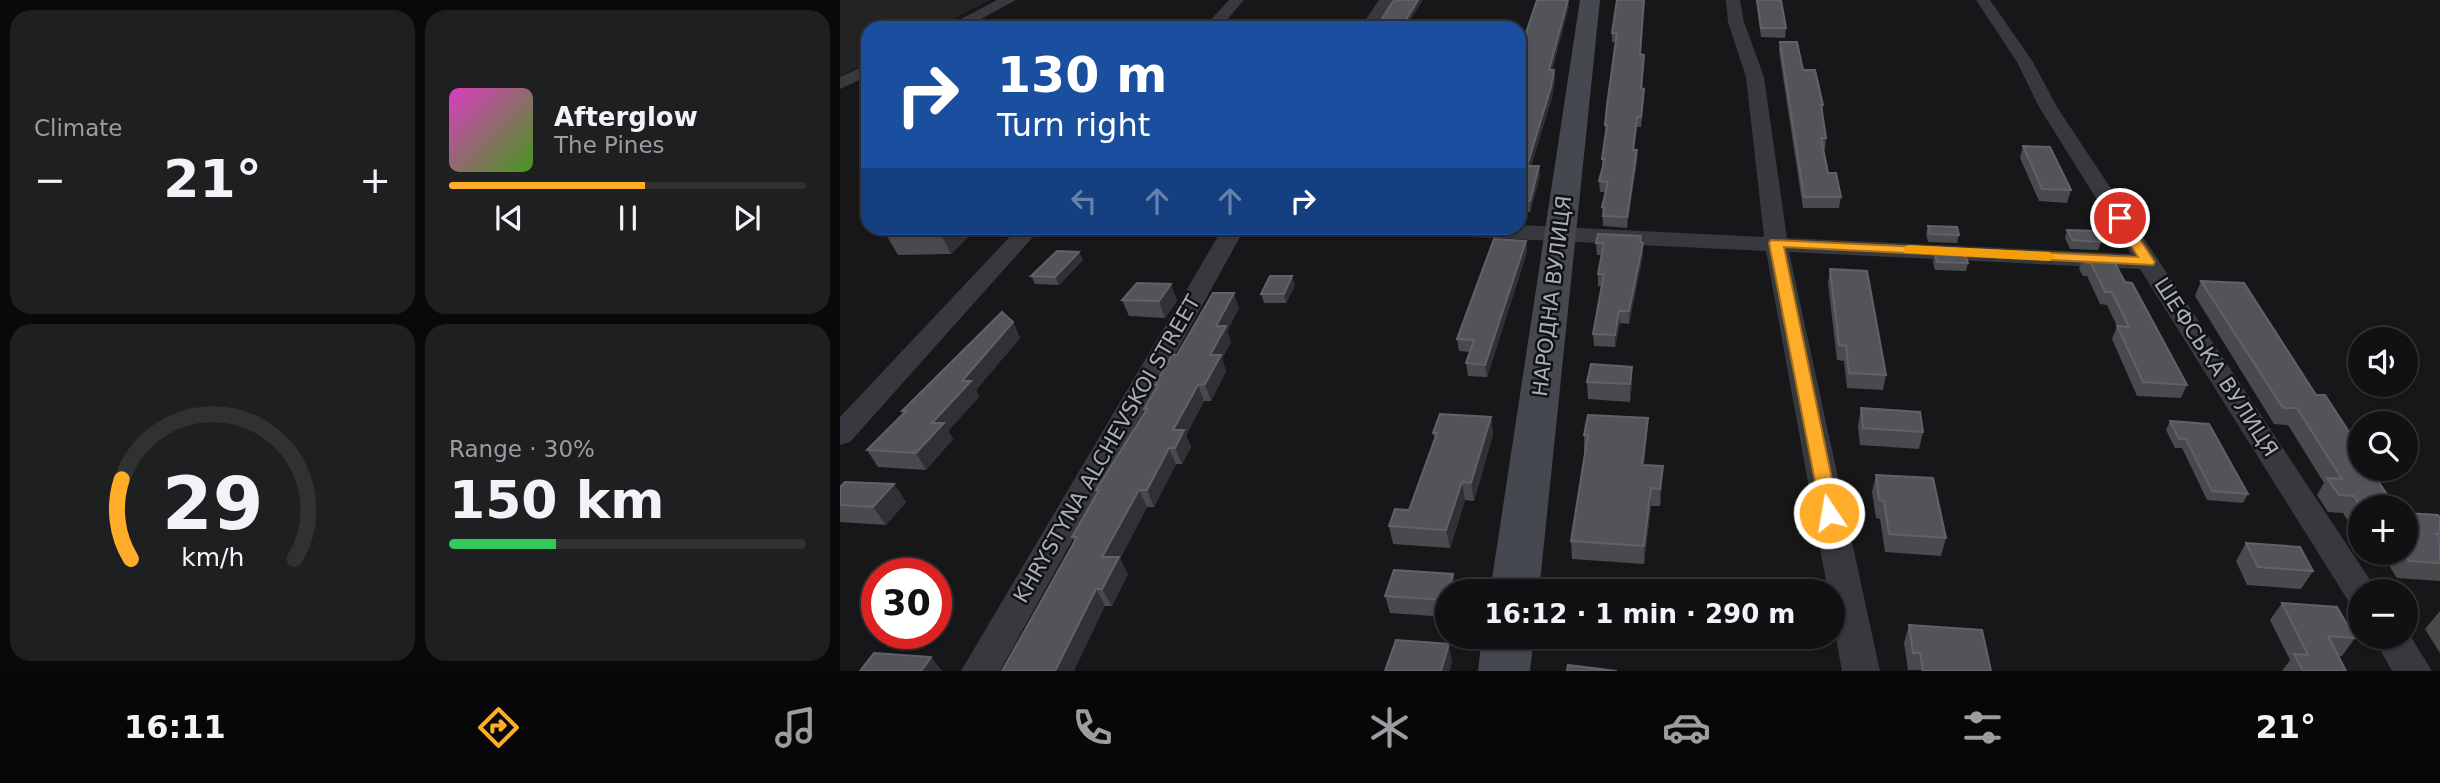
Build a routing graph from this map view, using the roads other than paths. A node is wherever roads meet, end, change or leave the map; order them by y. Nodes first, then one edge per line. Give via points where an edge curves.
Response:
1 (1009, 0) edge
2 (1237, 0) edge
3 (1386, 0) edge
4 (1590, 0) edge
5 (1733, 0) edge
6 (1983, 0) edge
7 (966, 21) edge
8 (1218, 21) edge
9 (1372, 21) edge
10 (861, 73) edge
11 (840, 84) edge
12 (1526, 231) edge
13 (1560, 232) junction
14 (1024, 235) edge
15 (1230, 235) edge
16 (1776, 243) junction
17 (2148, 262) junction
18 (840, 435) edge
19 (1516, 579) edge
20 (2353, 579) edge
21 (1507, 649) edge
22 (2399, 649) edge
23 (980, 671) edge
24 (1504, 671) edge
25 (1861, 671) edge
26 (2413, 671) edge

1 - 7 street
2 - 8 street
3 - 9 street
4 - 13 street, НАРОДНА ВУЛИЦЯ
5 - 16 street via 1755,77
6 - 17 street, ШЕФСЬКА ВУЛИЦЯ
10 - 11 street
12 - 13 street
13 - 16 street
13 - 19 street, НАРОДНА ВУЛИЦЯ
14 - 18 street
15 - 23 street, KHRYSTYNA ALCHEVSKOI STREET
16 - 17 street
16 - 25 street
17 - 20 street, ШЕФСЬКА ВУЛИЦЯ
21 - 24 street
22 - 26 street

